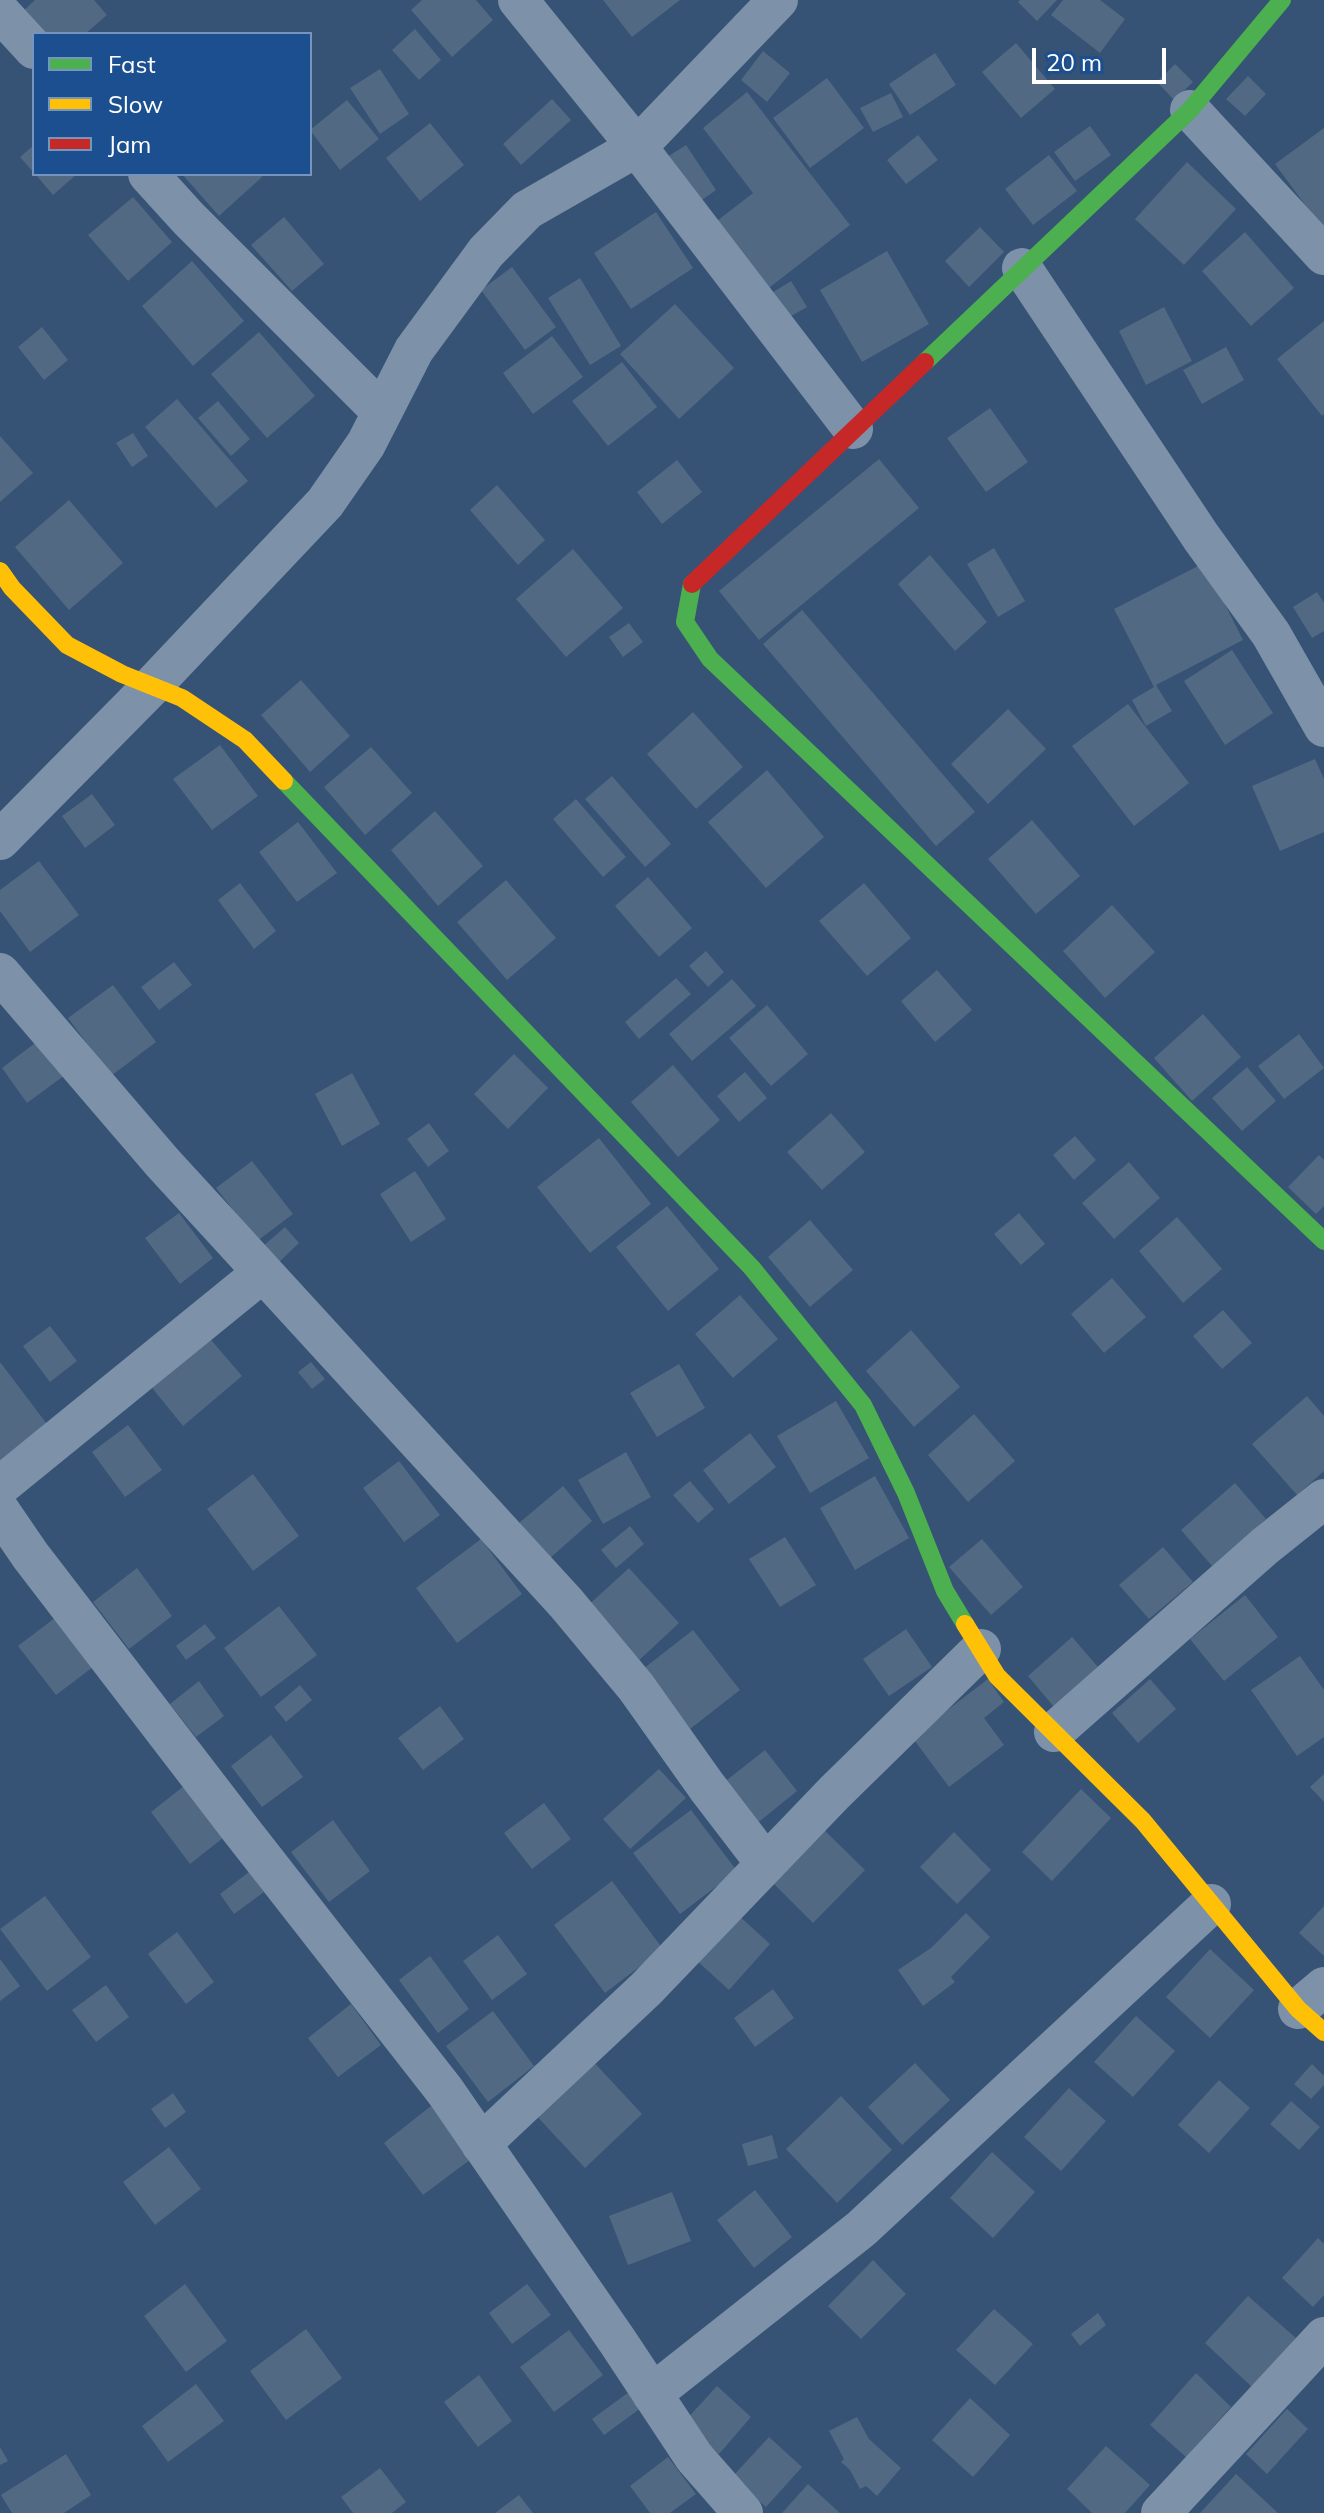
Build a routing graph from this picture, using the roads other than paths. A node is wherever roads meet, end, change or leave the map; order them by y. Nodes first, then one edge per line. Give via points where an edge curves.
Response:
1 (518, 0) edge
2 (778, 0) edge
3 (1282, 0) edge
4 (0, 12) edge
5 (32, 47) edge
6 (1190, 110) junction
7 (637, 147) junction
8 (150, 176) edge
9 (1324, 255) edge
10 (1022, 268) junction
11 (382, 412) junction
12 (853, 429) junction
13 (0, 571) edge
14 (152, 686) junction
15 (1324, 727) edge
16 (0, 840) edge
17 (0, 973) edge
18 (1324, 1241) edge
19 (262, 1273) junction
20 (0, 1486) edge
21 (1324, 1499) edge
22 (0, 1511) edge
23 (981, 1649) junction
24 (1054, 1732) junction
25 (766, 1864) junction
26 (1211, 1904) junction
27 (1315, 2009) edge
28 (481, 2144) junction
29 (1322, 2343) edge
30 (652, 2394) junction
31 (743, 2513) edge
32 (1161, 2513) edge

1 - 7 street
2 - 7 street
3 - 6 street
4 - 5 street
6 - 9 street
6 - 10 street
7 - 11 street via 527,210 486,252 414,350
7 - 12 street
8 - 11 street
10 - 12 street
10 - 15 street via 1271,634
11 - 14 street via 325,503
12 - 18 street via 690,586 685,622 710,659
13 - 14 street via 67,645
14 - 16 street
14 - 23 street via 182,698 245,740 752,1268 863,1405 945,1591
17 - 19 street
19 - 20 street
19 - 25 street via 566,1603 636,1687
21 - 24 street
22 - 28 street
23 - 24 street via 997,1676
23 - 25 street
24 - 26 street via 1143,1821
25 - 28 street via 646,1989
26 - 27 street
26 - 30 street via 861,2229
28 - 30 street
29 - 32 street
30 - 31 street via 694,2457

